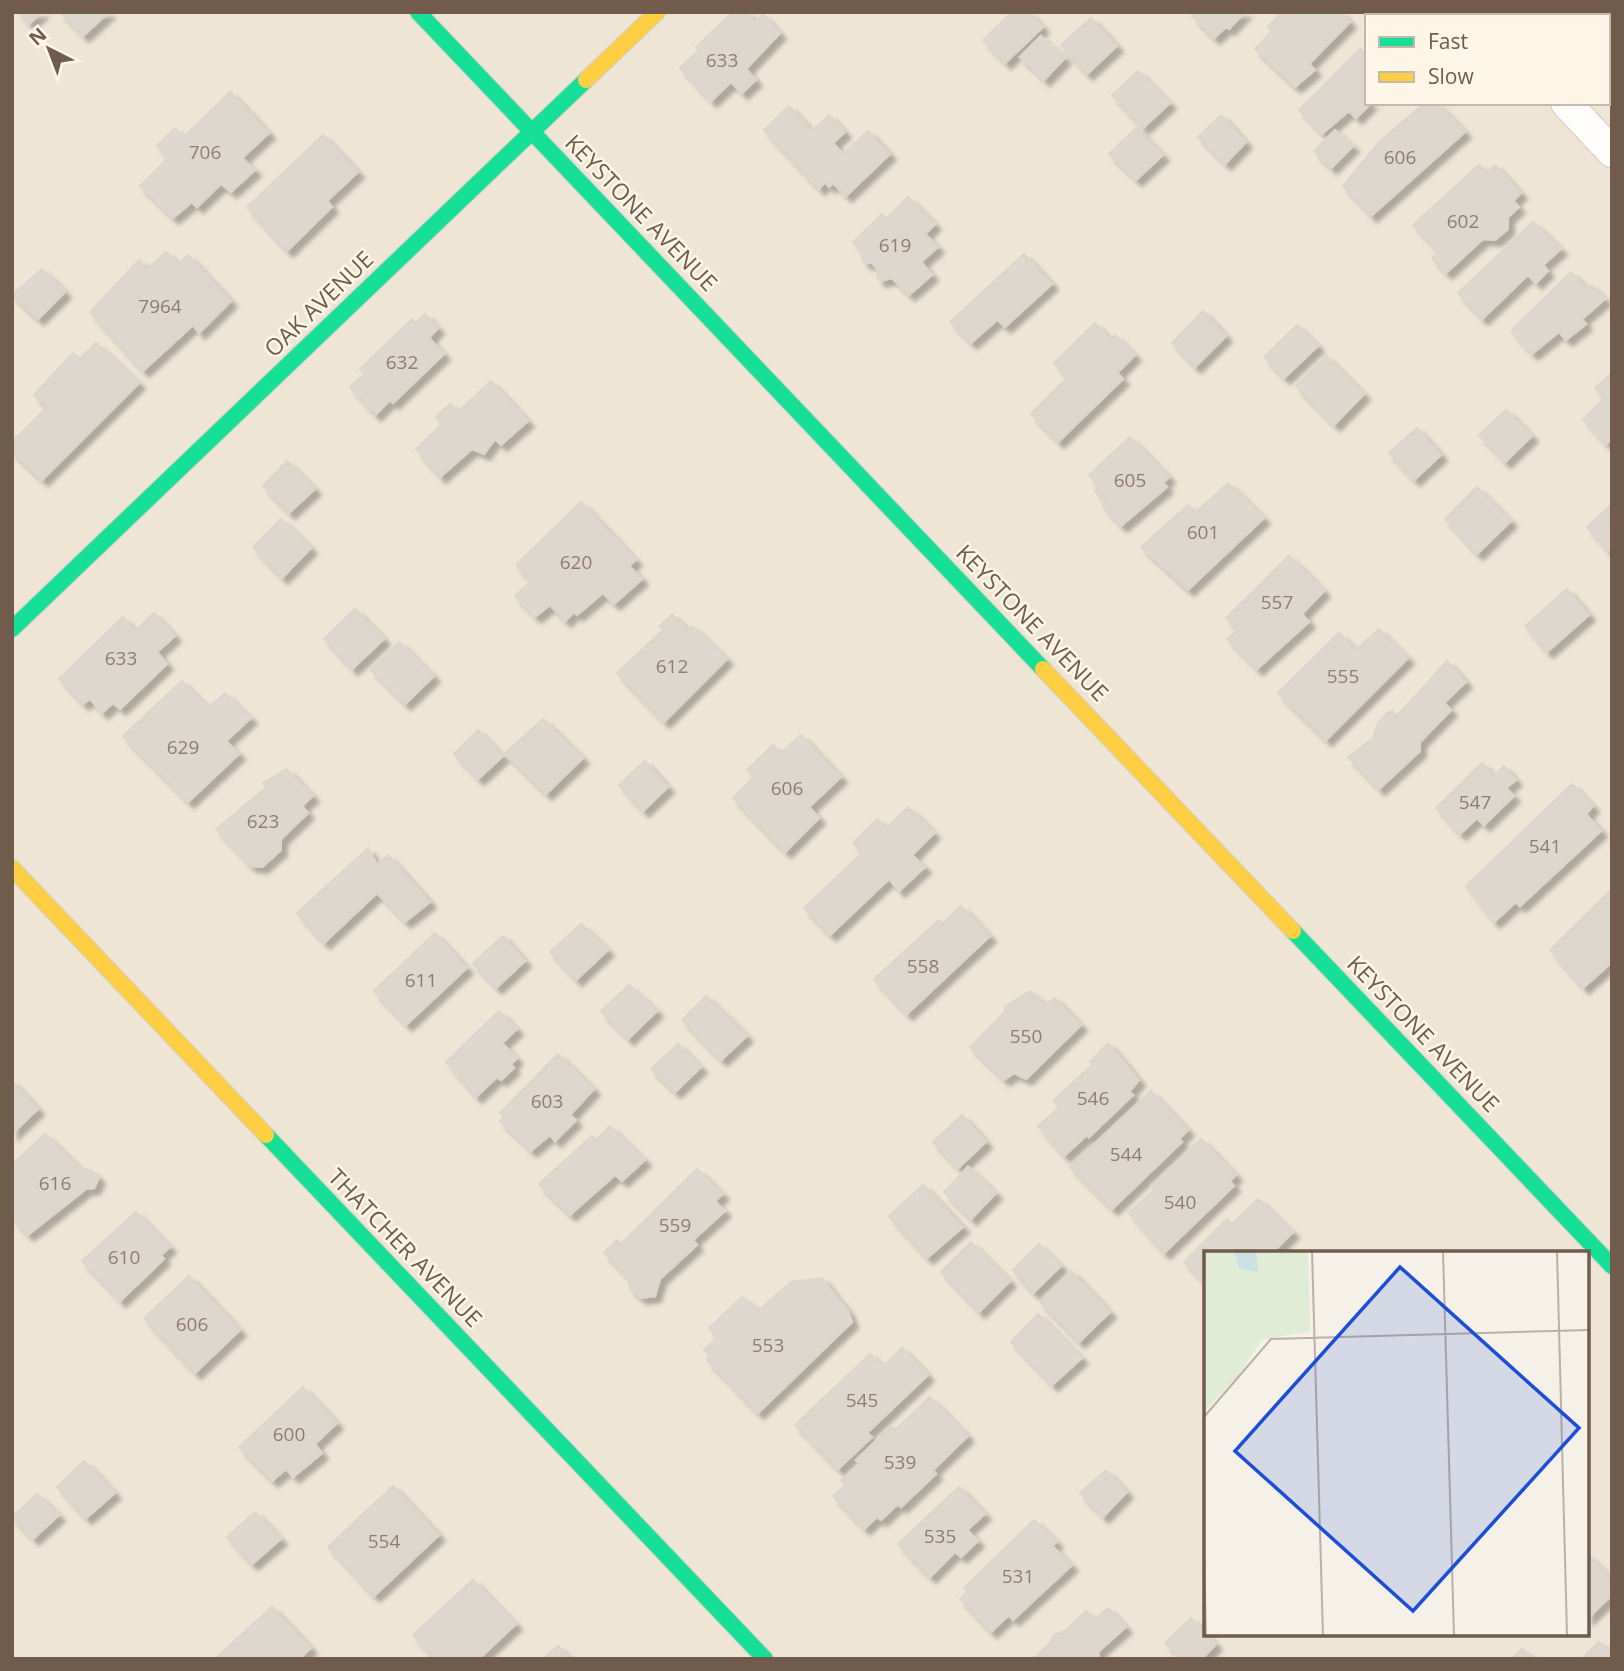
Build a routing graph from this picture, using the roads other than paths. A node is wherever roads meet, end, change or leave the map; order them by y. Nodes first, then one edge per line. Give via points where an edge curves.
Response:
1 (418, 12) edge
2 (657, 12) edge
3 (1568, 105) edge
4 (532, 131) junction
5 (1612, 152) edge
6 (12, 629) edge
7 (12, 868) edge
8 (1612, 1266) edge
9 (765, 1659) edge

1 - 4 street, KEYSTONE AVENUE
2 - 4 street, OAK AVENUE
3 - 5 street
4 - 6 street, OAK AVENUE
4 - 8 street, KEYSTONE AVENUE
7 - 9 street, THATCHER AVENUE

